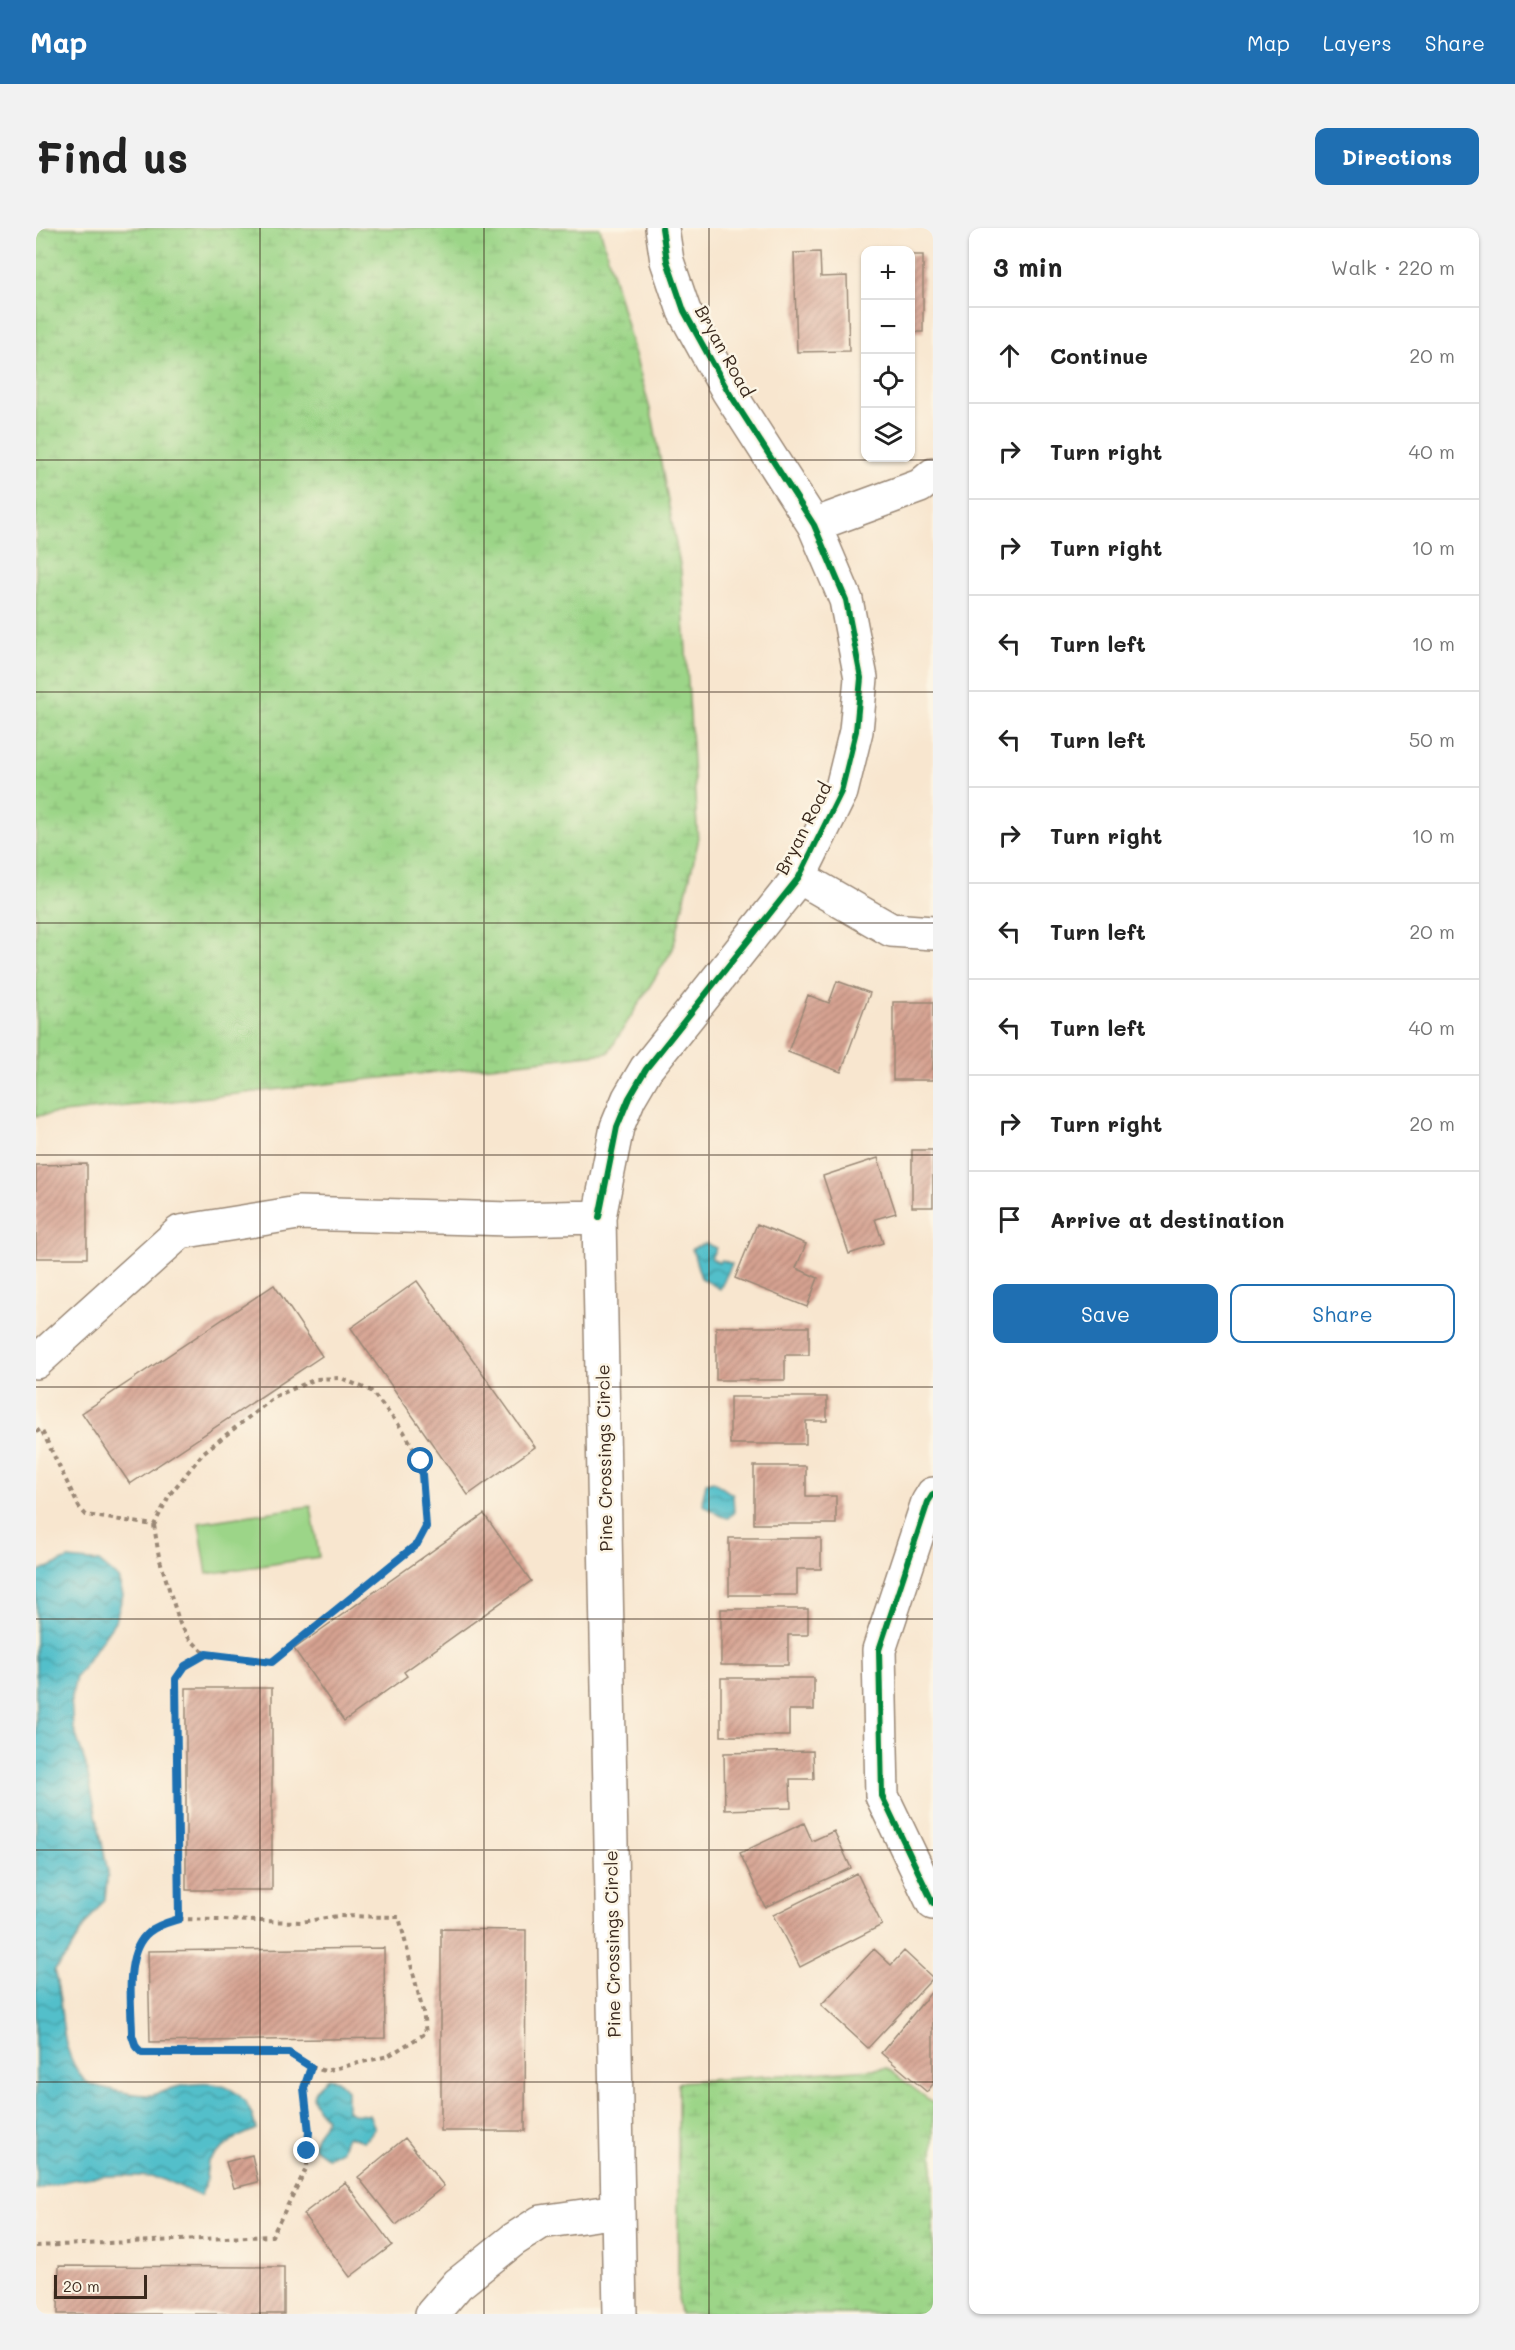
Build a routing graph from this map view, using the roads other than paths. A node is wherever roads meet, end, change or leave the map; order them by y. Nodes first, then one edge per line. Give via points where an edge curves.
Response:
1 (662, 228) edge
2 (933, 476) edge
3 (813, 525) junction
4 (799, 877) junction
5 (933, 933) edge
6 (599, 1217) junction
7 (36, 1362) edge
8 (931, 1498) edge
9 (933, 1903) edge
10 (618, 2211) junction
11 (432, 2314) edge
12 (620, 2314) edge

1 - 3 street, Bryan Road via 667,261 684,311 728,391
2 - 3 street via 920,486
3 - 4 street, Bryan Road via 846,600 861,678 856,731 841,792
4 - 5 street via 891,930
4 - 6 street, Bryan Road via 646,1069 617,1126
6 - 7 street via 510,1219 298,1213 180,1232
6 - 10 street, Pine Crossings Circle
8 - 9 street via 879,1650 882,1796
10 - 11 street via 541,2222 458,2284
10 - 12 street, Pine Crossings Circle

